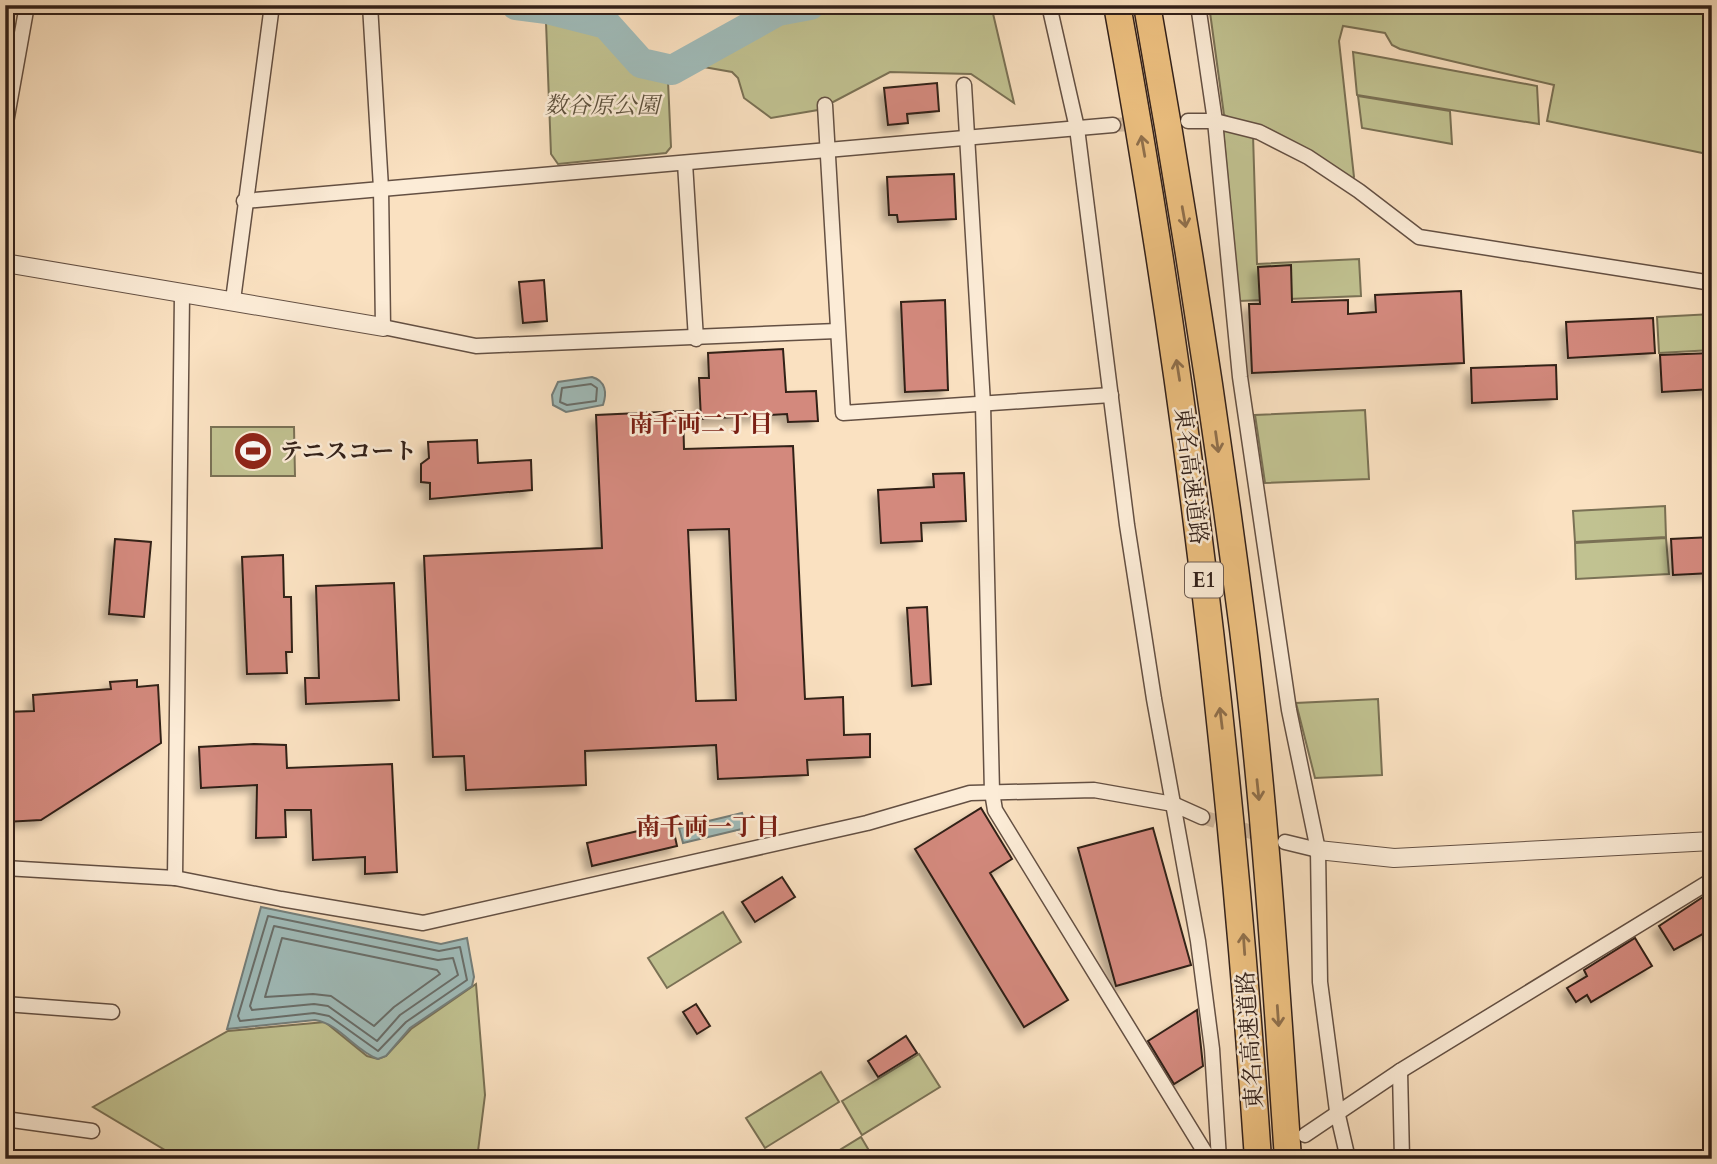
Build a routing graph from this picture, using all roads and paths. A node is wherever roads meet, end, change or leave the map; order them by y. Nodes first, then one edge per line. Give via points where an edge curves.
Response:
1 (27, 5) edge
2 (272, 5) edge
3 (370, 5) edge
4 (1049, 5) edge
5 (1117, 5) edge
6 (1147, 5) edge
7 (1198, 5) edge
8 (12, 55) edge
9 (964, 85) dead end
10 (825, 105) dead end
11 (1188, 121) tunnel mouth
12 (1215, 121) junction
13 (1113, 125) tunnel mouth
14 (5, 127) edge
15 (1077, 128) junction
16 (968, 138) junction
17 (827, 152) junction
18 (685, 163) junction
19 (381, 188) junction
20 (244, 201) junction
21 (5, 262) edge
22 (1712, 283) edge
23 (182, 295) junction
24 (233, 300) junction
25 (383, 327) junction
26 (837, 331) junction
27 (696, 339) junction
28 (1111, 395) junction
29 (984, 404) junction
30 (992, 792) junction
31 (1173, 804) junction
32 (1202, 817) tunnel mouth
33 (1712, 841) edge
34 (1285, 842) tunnel mouth
35 (1318, 850) junction
36 (5, 868) edge
37 (175, 878) junction
38 (1712, 880) edge
39 (5, 1004) edge
40 (112, 1012) dead end
41 (1400, 1071) junction
42 (1337, 1111) junction
43 (5, 1119) edge
44 (92, 1131) dead end
45 (1305, 1135) dead end
46 (1209, 1159) edge
47 (1219, 1159) edge
48 (1258, 1159) edge
49 (1288, 1159) edge
50 (1348, 1159) edge
51 (1402, 1159) edge

1 - 8 street
2 - 20 street
3 - 19 street
4 - 15 street
48 -> 5 highway, 東名高速道路 / E1 via 1226,753 1180,383
6 -> 49 highway, 東名高速道路 / E1 via 1189,246 1243,632
7 - 12 street
8 - 14 street
9 - 16 street
10 - 17 street
11 - 12 street
12 - 22 street via 1259,132 1308,157 1419,237
12 - 35 street via 1240,377 1289,710
13 - 15 street
15 - 16 street
15 - 28 street
16 - 17 street
16 - 29 street
17 - 18 street
17 - 26 street
18 - 19 street
18 - 27 street
19 - 20 street
19 - 25 street
20 - 24 street
21 - 23 street
23 - 24 street
23 - 37 street
24 - 25 street
25 - 27 street via 476,346
26 - 27 street
26 - 29 street via 843,413
28 - 29 street
28 - 31 street via 1127,525
29 - 30 street
30 - 31 street via 1094,790
30 - 37 street via 970,793 867,822 423,923
30 - 46 street via 995,810
31 - 32 street
31 - 47 street via 1202,968
33 - 35 street via 1394,858
34 - 35 street
35 - 42 street via 1320,982
36 - 37 street
38 - 41 street
39 - 40 street
41 - 42 street
41 - 51 street
42 - 45 street
42 - 50 street
43 - 44 street

